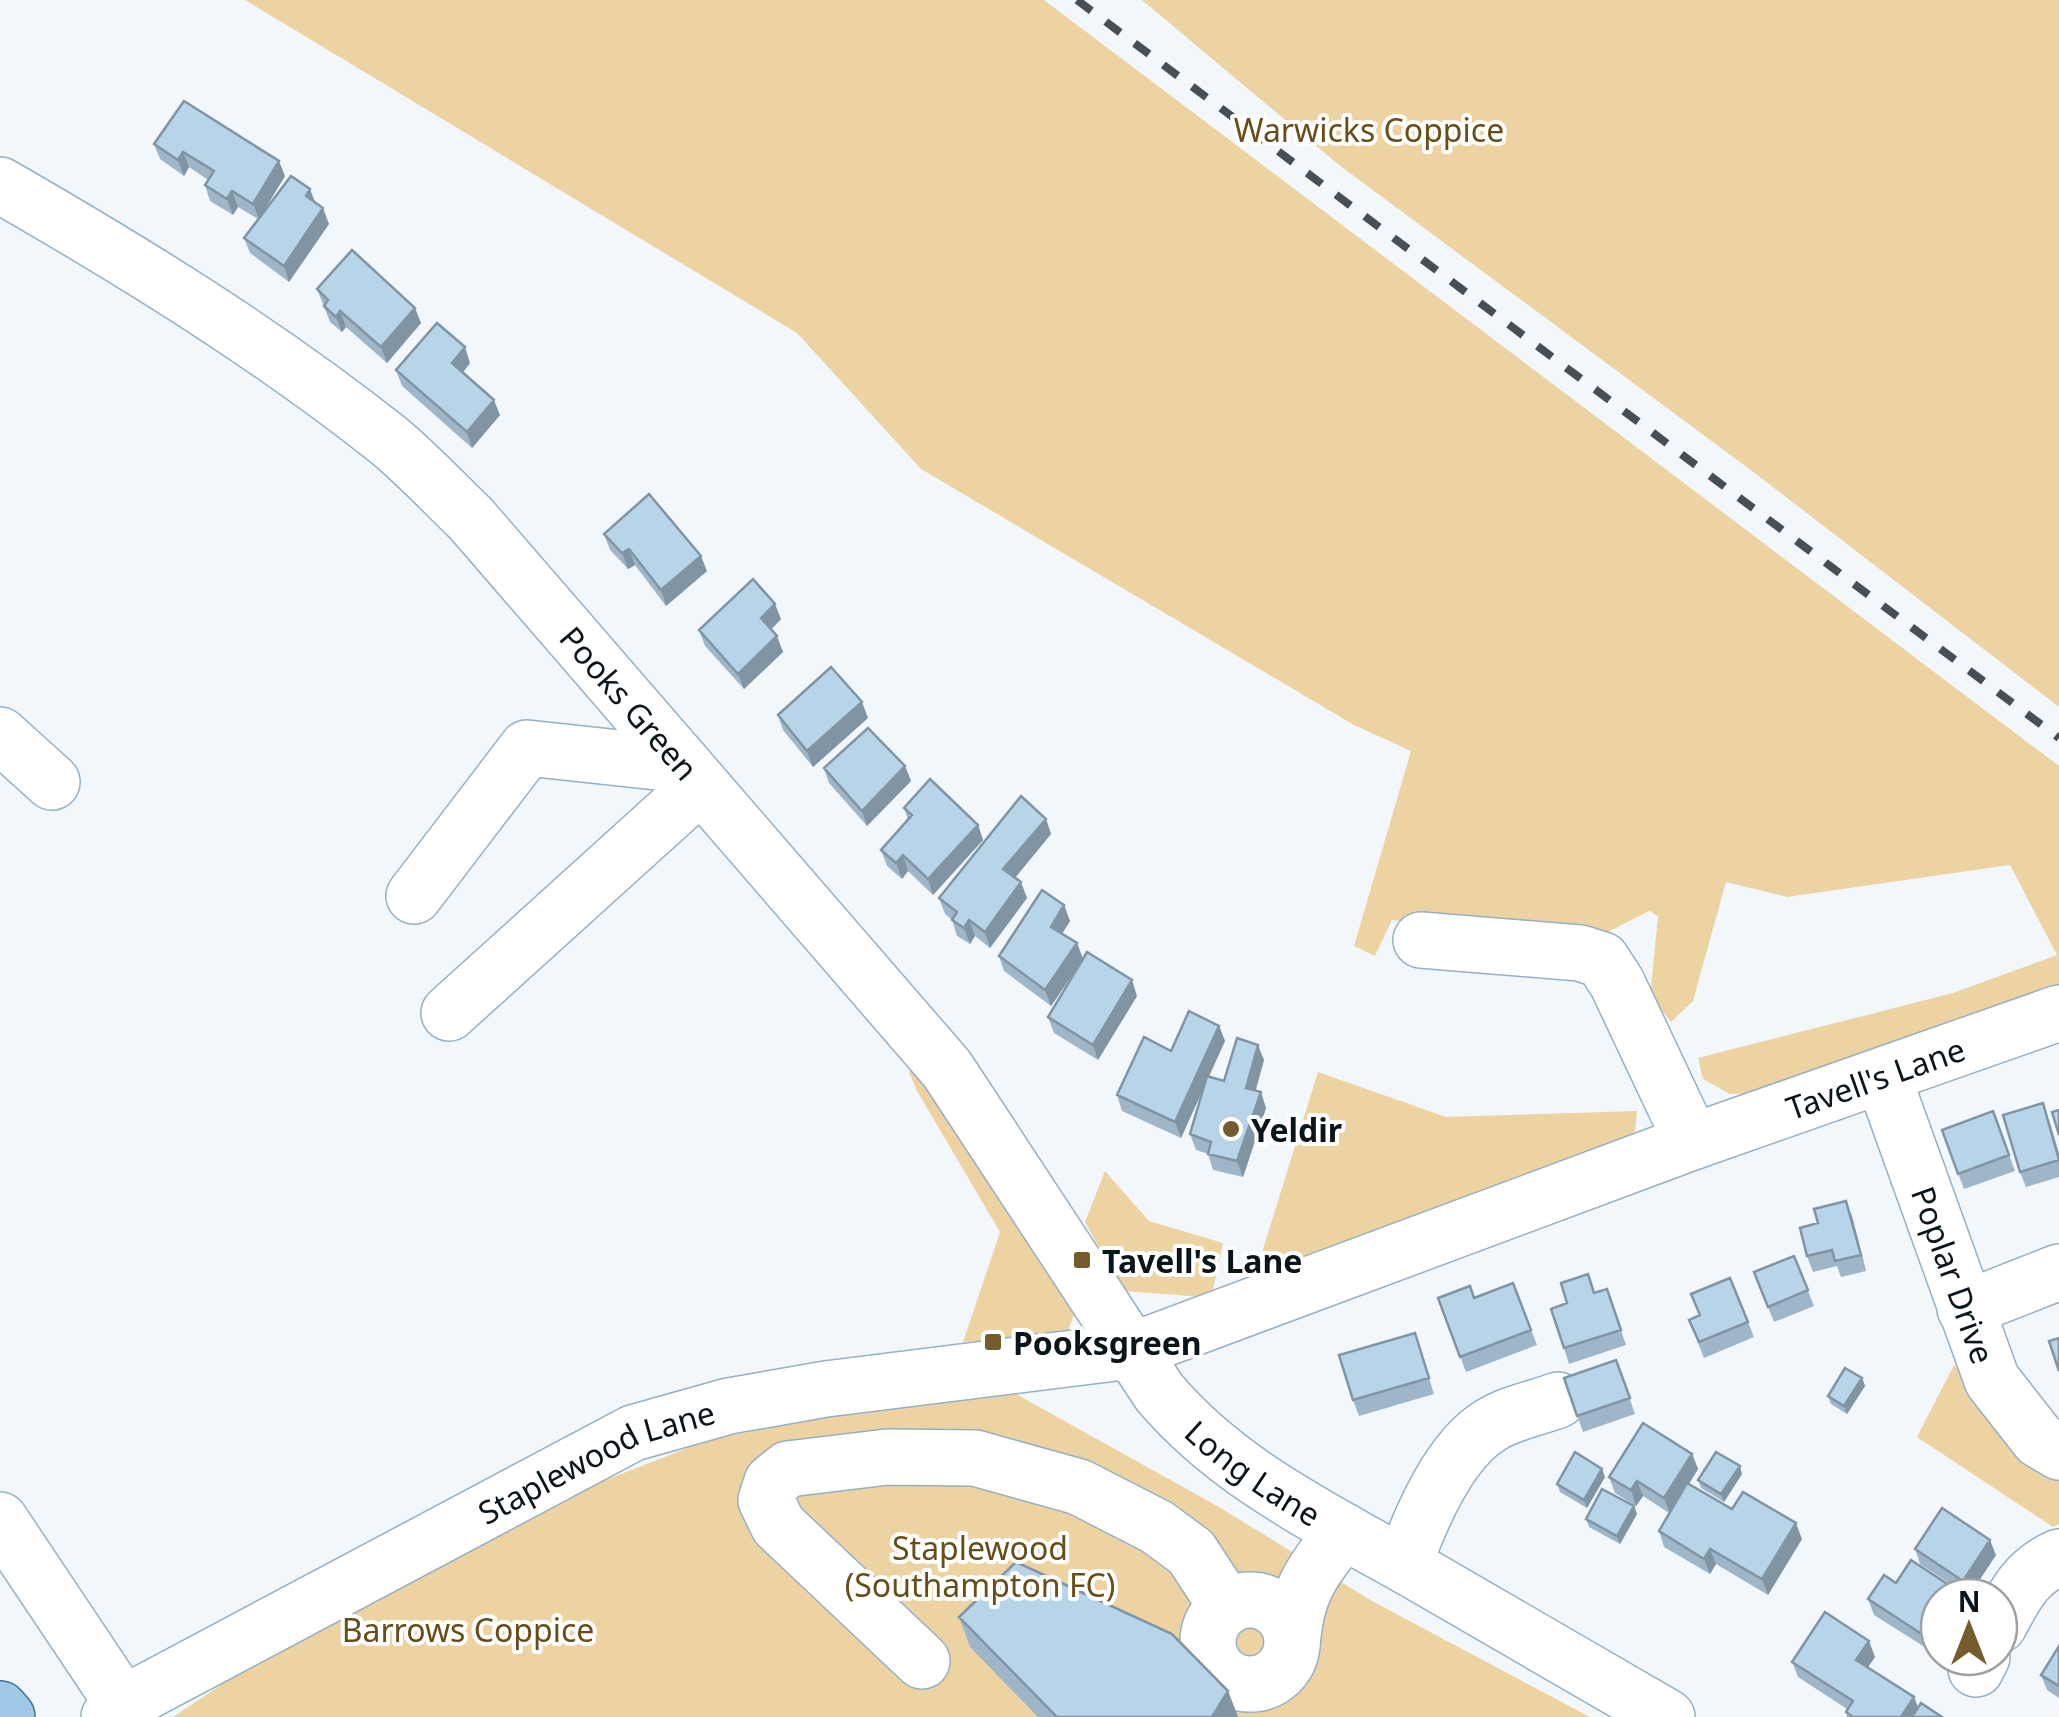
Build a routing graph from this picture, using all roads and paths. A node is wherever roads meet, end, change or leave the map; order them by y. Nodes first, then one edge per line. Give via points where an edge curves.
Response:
1 (0, 185) edge
2 (0, 735) edge
3 (692, 775) junction
4 (52, 782) dead end
5 (414, 896) dead end
6 (1421, 940) dead end
7 (448, 1013) dead end
8 (2059, 1013) edge
9 (1883, 1078) junction
10 (1692, 1142) junction
11 (2059, 1272) edge
12 (1966, 1309) junction
13 (1131, 1351) junction
14 (1558, 1400) dead end
15 (2059, 1452) edge
16 (0, 1520) edge
17 (1344, 1531) junction
18 (2059, 1557) edge
19 (1404, 1564) junction
20 (2019, 1586) edge
21 (922, 1661) dead end
22 (0, 1709) edge
23 (116, 1711) edge
24 (7, 1717) edge
25 (1667, 1717) edge

1 - 3 street, Pooks Green via 273,354 391,442 471,518
2 - 4 street
3 - 5 street via 528,748
3 - 7 street
3 - 13 street, Pooks Green via 946,1070
6 - 10 street via 1602,960
8 - 9 street, Tavell's Lane
9 - 10 street, Tavell's Lane
9 - 12 street, Poplar Drive
10 - 13 street, Tavell's Lane
11 - 12 street
12 - 15 street, Poplar Drive via 1992,1380 2039,1440
13 - 17 street, Long Lane via 1189,1428 1237,1466
13 - 23 street, Staplewood Lane via 729,1406 634,1433
14 - 19 street via 1491,1424 1477,1437 1435,1494
16 - 23 street
17 - 19 street, Long Lane
17 - 21 street via 1303,1584 1292,1646 1277,1610 1253,1601 1228,1607 1191,1552 1158,1527 1079,1487 975,1458 887,1457 788,1469 772,1482 766,1500 778,1525
18 - 20 street via 2036,1567
19 - 25 street, Long Lane
22 - 24 main road

